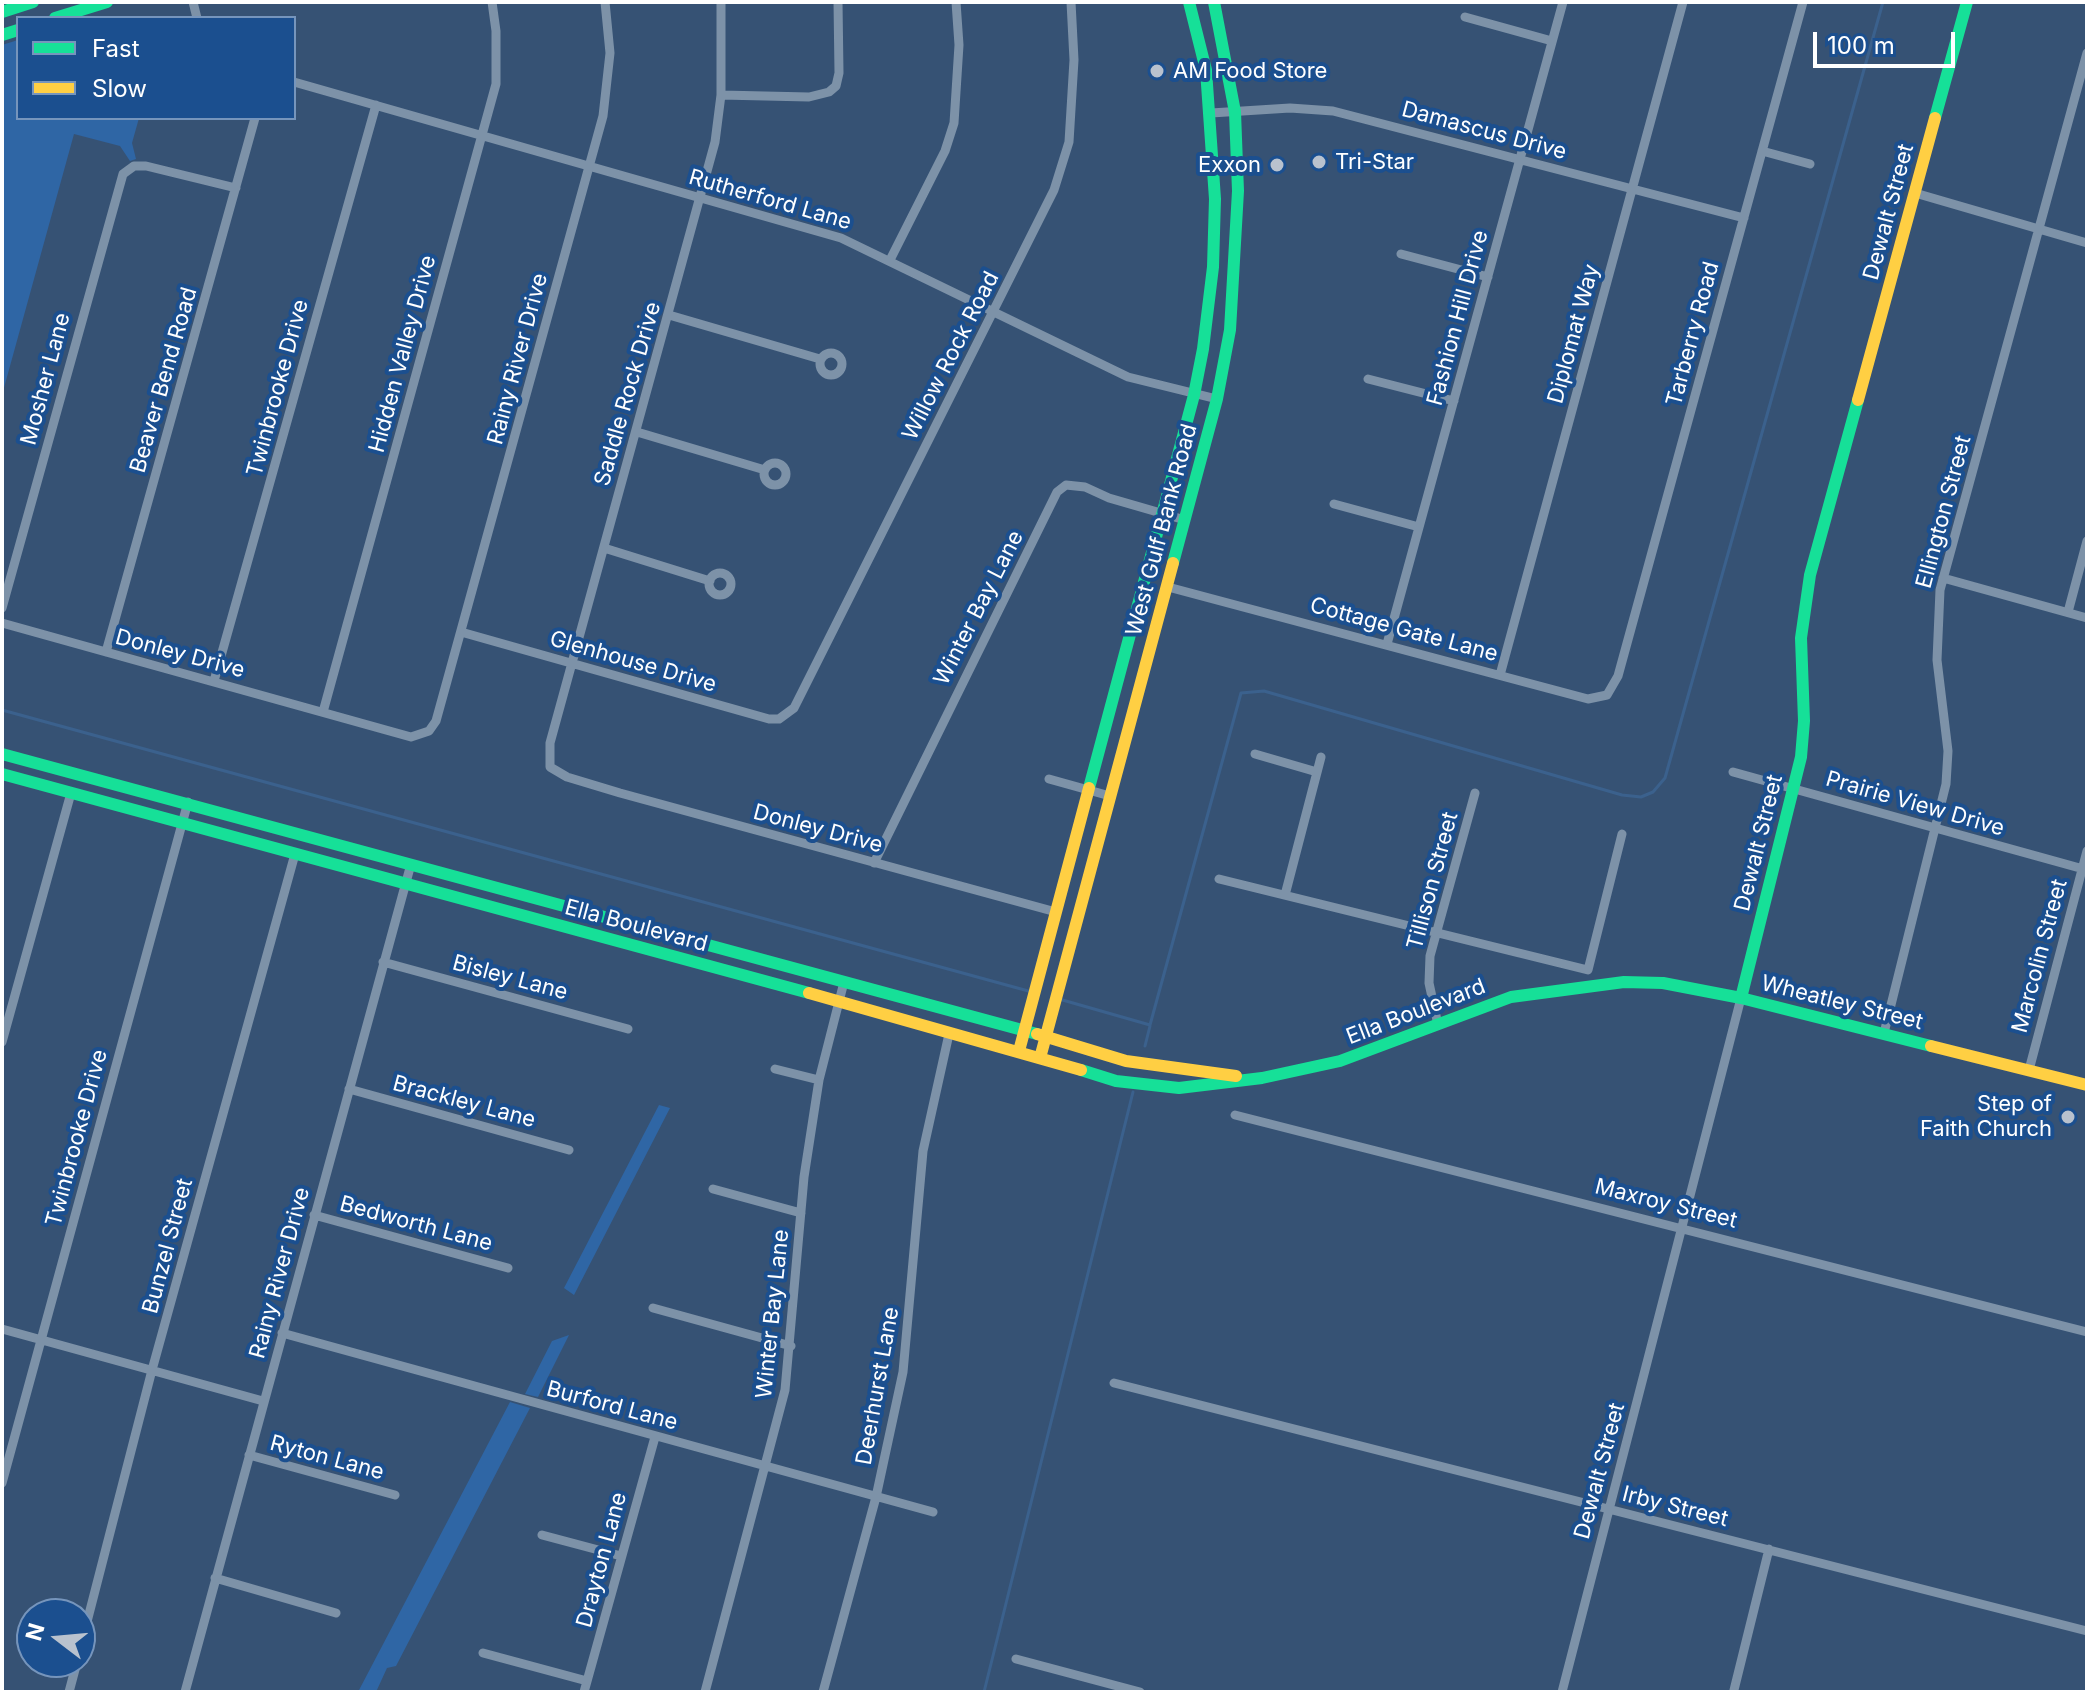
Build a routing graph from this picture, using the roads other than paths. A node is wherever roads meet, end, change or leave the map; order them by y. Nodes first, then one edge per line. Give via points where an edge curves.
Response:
1 (33, 2) edge
2 (107, 2) edge
3 (492, 2) edge
4 (605, 2) edge
5 (721, 2) edge
6 (838, 2) edge
7 (956, 2) edge
8 (1071, 2) edge
9 (1189, 2) edge
10 (1214, 2) edge
11 (1563, 2) edge
12 (1683, 2) edge
13 (1803, 2) edge
14 (1967, 2) edge
15 (2, 12) edge
16 (62, 16) edge
17 (1465, 17) dead end
18 (1552, 41) junction
19 (2087, 53) edge
20 (296, 83) edge
21 (721, 95) junction
22 (376, 105) junction
23 (1235, 112) junction
24 (1211, 113) junction
25 (254, 120) edge
26 (482, 137) junction
27 (1762, 151) junction
28 (1520, 160) junction
29 (1810, 164) dead end
30 (589, 168) junction
31 (236, 188) junction
32 (1633, 188) junction
33 (1915, 193) junction
34 (701, 199) junction
35 (1744, 218) junction
36 (2038, 229) junction
37 (2087, 243) edge
38 (1401, 254) dead end
39 (890, 260) junction
40 (1213, 267) junction
41 (1236, 267) junction
42 (1488, 277) junction
43 (994, 310) junction
44 (669, 315) junction
45 (820, 359) dead end
46 (1368, 379) dead end
47 (1194, 395) junction
48 (1217, 399) junction
49 (1454, 401) junction
50 (637, 432) junction
51 (765, 470) dead end
52 (1334, 504) dead end
53 (1163, 515) junction
54 (1185, 520) junction
55 (1419, 527) junction
56 (2087, 541) edge
57 (604, 548) junction
58 (1943, 578) junction
59 (710, 581) dead end
60 (1168, 587) junction
61 (2, 608) edge
62 (2068, 612) junction
63 (2087, 618) edge
64 (2, 623) edge
65 (461, 632) junction
66 (1387, 644) junction
67 (106, 652) junction
68 (572, 663) junction
69 (1500, 675) junction
70 (1618, 676) joint
71 (214, 681) junction
72 (793, 709) joint
73 (323, 712) junction
74 (436, 721) joint
75 (2, 754) edge
76 (1255, 754) dead end
77 (1321, 757) dead end
78 (1317, 772) junction
79 (1733, 772) dead end
80 (2, 774) edge
81 (571, 778) joint
82 (1049, 779) dead end
83 (1794, 789) junction
84 (1089, 790) junction
85 (71, 793) junction
86 (1475, 793) dead end
87 (1110, 796) junction
88 (188, 802) junction
89 (182, 822) junction
90 (1938, 829) junction
91 (1622, 834) dead end
92 (2087, 851) edge
93 (295, 854) junction
94 (874, 863) junction
95 (411, 864) junction
96 (2084, 869) edge
97 (1219, 879) dead end
98 (406, 883) junction
99 (1285, 895) junction
100 (1056, 912) junction
101 (1436, 931) junction
102 (383, 962) junction
103 (844, 982) junction
104 (1584, 987) joint
105 (1741, 998) junction
106 (838, 1002) junction
107 (1438, 1025) junction
108 (628, 1029) dead end
109 (1025, 1030) junction
110 (1884, 1033) junction
111 (949, 1034) junction
112 (1048, 1036) junction
113 (2, 1042) edge
114 (1019, 1051) junction
115 (1040, 1058) junction
116 (775, 1069) dead end
117 (2029, 1070) junction
118 (1262, 1078) junction
119 (819, 1080) junction
120 (2087, 1085) edge
121 (349, 1089) junction
122 (1235, 1115) dead end
123 (569, 1150) dead end
124 (713, 1189) dead end
125 (801, 1213) junction
126 (314, 1215) junction
127 (1683, 1227) junction
128 (508, 1268) dead end
129 (653, 1308) dead end
130 (2, 1329) edge
131 (2087, 1332) edge
132 (282, 1333) junction
133 (40, 1340) junction
134 (791, 1346) junction
135 (152, 1370) junction
136 (1114, 1383) dead end
137 (263, 1401) junction
138 (655, 1437) junction
139 (249, 1455) junction
140 (766, 1467) junction
141 (2, 1483) edge
142 (395, 1495) dead end
143 (876, 1497) junction
144 (1611, 1509) junction
145 (933, 1512) dead end
146 (542, 1535) dead end
147 (1769, 1549) junction
148 (621, 1556) junction
149 (215, 1578) junction
150 (93, 1598) edge
151 (336, 1613) dead end
152 (2087, 1631) edge
153 (483, 1653) dead end
154 (1016, 1659) dead end
155 (587, 1681) junction
156 (1734, 1690) dead end
157 (185, 1692) edge
158 (584, 1692) edge
159 (705, 1692) edge
160 (823, 1692) edge
161 (1140, 1692) edge
162 (1562, 1692) edge

1 - 15 main road
2 - 16 main road
3 - 26 street, Hidden Valley Drive via 496,84
4 - 30 street, Rainy River Drive via 607,85
5 - 21 street, Saddle Rock Drive
6 - 21 street via 839,73 829,92 809,97
7 - 39 street via 954,123
8 - 43 street, Willow Rock Road via 1072,114 1064,165
9 - 24 main road, West Gulf Bank Road
10 - 23 main road, West Gulf Bank Road
11 - 18 street, Fashion Hill Drive
12 - 32 street, Diplomat Way
13 - 27 street, Tarberry Road
14 - 33 main road, Dewalt Street
17 - 18 street
18 - 28 street, Fashion Hill Drive
19 - 36 street, Ellington Street
20 - 22 street, Rutherford Lane
21 - 34 street, Saddle Rock Drive
22 - 26 street, Rutherford Lane
22 - 71 street, Twinbrooke Drive
23 - 24 street, Damascus Drive
23 - 28 street, Damascus Drive via 1333,111
23 - 41 main road, West Gulf Bank Road
24 - 40 main road, West Gulf Bank Road
25 - 31 street, Beaver Bend Road
26 - 30 street, Rutherford Lane
26 - 73 street, Hidden Valley Drive
27 - 29 street
27 - 35 street, Tarberry Road
28 - 32 street, Damascus Drive
28 - 42 street, Fashion Hill Drive
30 - 34 street, Rutherford Lane
30 - 65 street, Rainy River Drive
31 - 61 street, Mosher Lane via 146,166 134,166 119,183
31 - 67 street, Beaver Bend Road
32 - 35 street, Damascus Drive
32 - 69 street, Diplomat Way
33 - 36 street
33 - 83 main road, Dewalt Street via 1810,575 1801,638 1804,721
34 - 39 street, Rutherford Lane via 841,238
34 - 44 street, Saddle Rock Drive
35 - 70 street, Tarberry Road
36 - 37 street
36 - 58 street, Ellington Street
38 - 42 street
39 - 43 street, Rutherford Lane
40 - 41 main road
40 - 47 main road, West Gulf Bank Road
41 - 48 main road, West Gulf Bank Road
42 - 49 street, Fashion Hill Drive
43 - 47 street, Rutherford Lane via 1128,377
43 - 72 street, Willow Rock Road
44 - 45 street
44 - 50 street, Saddle Rock Drive
46 - 49 street
47 - 48 street, Rutherford Lane
47 - 53 main road, West Gulf Bank Road
48 - 54 main road, West Gulf Bank Road
49 - 55 street, Fashion Hill Drive
50 - 51 street
50 - 57 street, Saddle Rock Drive
52 - 55 street
53 - 54 street, Winter Bay Lane
53 - 84 main road, West Gulf Bank Road
53 - 94 street, Winter Bay Lane via 1075,484 1057,492
54 - 60 main road, West Gulf Bank Road
55 - 66 street, Fashion Hill Drive
56 - 62 street
57 - 59 street
57 - 68 street, Saddle Rock Drive
58 - 62 street
58 - 90 street, Ellington Street via 1937,647 1948,751
60 - 66 street, Cottage Gate Lane
60 - 87 main road, West Gulf Bank Road
62 - 63 street
64 - 67 street, Donley Drive
65 - 68 street, Glenhouse Drive
65 - 74 street, Rainy River Drive
66 - 69 street, Cottage Gate Lane
67 - 71 street, Donley Drive
68 - 72 street, Glenhouse Drive via 769,719
68 - 81 street, Saddle Rock Drive via 547,757 556,772
69 - 70 street, Cottage Gate Lane via 1598,699 1614,688
71 - 73 street, Donley Drive
73 - 74 street, Donley Drive via 411,737 429,731
75 - 88 main road, Ella Boulevard
76 - 78 street
77 - 78 street
78 - 99 street
79 - 83 street, Prairie View Drive
80 - 85 main road, Ella Boulevard
81 - 94 street, Donley Drive
82 - 84 street
83 - 90 street, Prairie View Drive
83 - 105 main road, Dewalt Street
84 - 87 street
84 - 100 main road, West Gulf Bank Road
85 - 89 main road, Ella Boulevard
85 - 113 street
86 - 101 street, Tillison Street
87 - 112 main road, West Gulf Bank Road
88 - 89 street, Twinbrooke Drive
88 - 95 main road, Ella Boulevard
89 - 93 main road, Ella Boulevard
89 - 133 street, Twinbrooke Drive
90 - 96 street, Prairie View Drive
90 - 110 street, Ellington Street
91 - 101 street via 1588,970
92 - 96 street, Marcolin Street
93 - 98 main road, Ella Boulevard
93 - 135 street, Bunzel Street
94 - 100 street, Donley Drive
95 - 98 street, Rainy River Drive
95 - 103 main road, Ella Boulevard
96 - 117 street, Marcolin Street
97 - 99 street
98 - 102 street, Rainy River Drive
98 - 106 main road, Ella Boulevard
99 - 101 street
100 - 109 main road, West Gulf Bank Road
101 - 107 street, Tillison Street via 1429,983
102 - 108 street, Bisley Lane
102 - 121 street, Rainy River Drive
103 - 106 street, Winter Bay Lane
103 - 109 main road, Ella Boulevard
104 - 105 main road, Wheatley Street via 1663,983
104 - 107 main road, Ella Boulevard via 1511,997
105 - 110 main road, Wheatley Street
105 - 127 street, Dewalt Street
106 - 111 main road, Ella Boulevard
106 - 119 street, Winter Bay Lane
107 - 118 main road, Ella Boulevard via 1340,1061
109 - 112 main road, Ella Boulevard
109 - 114 main road, West Gulf Bank Road
110 - 117 main road, Wheatley Street
111 - 114 main road, Ella Boulevard
111 - 143 street, Deerhurst Lane via 923,1151 903,1372
112 - 115 main road, West Gulf Bank Road
112 - 118 main road, Ella Boulevard via 1126,1061
114 - 115 main road, Ella Boulevard
115 - 118 main road, Ella Boulevard via 1116,1081 1179,1088
116 - 119 street
117 - 120 main road, Wheatley Street
119 - 125 street, Winter Bay Lane
121 - 123 street, Brackley Lane
121 - 126 street, Rainy River Drive
122 - 127 street, Maxroy Street
124 - 125 street
125 - 134 street, Winter Bay Lane
126 - 128 street, Bedworth Lane
126 - 132 street, Rainy River Drive
127 - 131 street, Maxroy Street
127 - 144 street, Dewalt Street
129 - 134 street
130 - 133 street
132 - 137 street, Rainy River Drive
132 - 138 street, Burford Lane
133 - 135 street
133 - 141 street, Twinbrooke Drive
134 - 140 street, Winter Bay Lane
135 - 137 street
135 - 150 street, Bunzel Street
136 - 144 street, Irby Street
137 - 139 street, Rainy River Drive
138 - 140 street, Burford Lane
138 - 148 street, Drayton Lane
139 - 142 street, Ryton Lane
139 - 149 street, Rainy River Drive
140 - 143 street, Burford Lane
140 - 159 street, Winter Bay Lane
143 - 145 street, Burford Lane
143 - 160 street, Deerhurst Lane
144 - 147 street, Irby Street
144 - 162 street, Dewalt Street
146 - 148 street
147 - 152 street, Irby Street
147 - 156 street
148 - 155 street, Drayton Lane
149 - 151 street
149 - 157 street, Rainy River Drive
153 - 155 street
154 - 161 street
155 - 158 street, Drayton Lane

